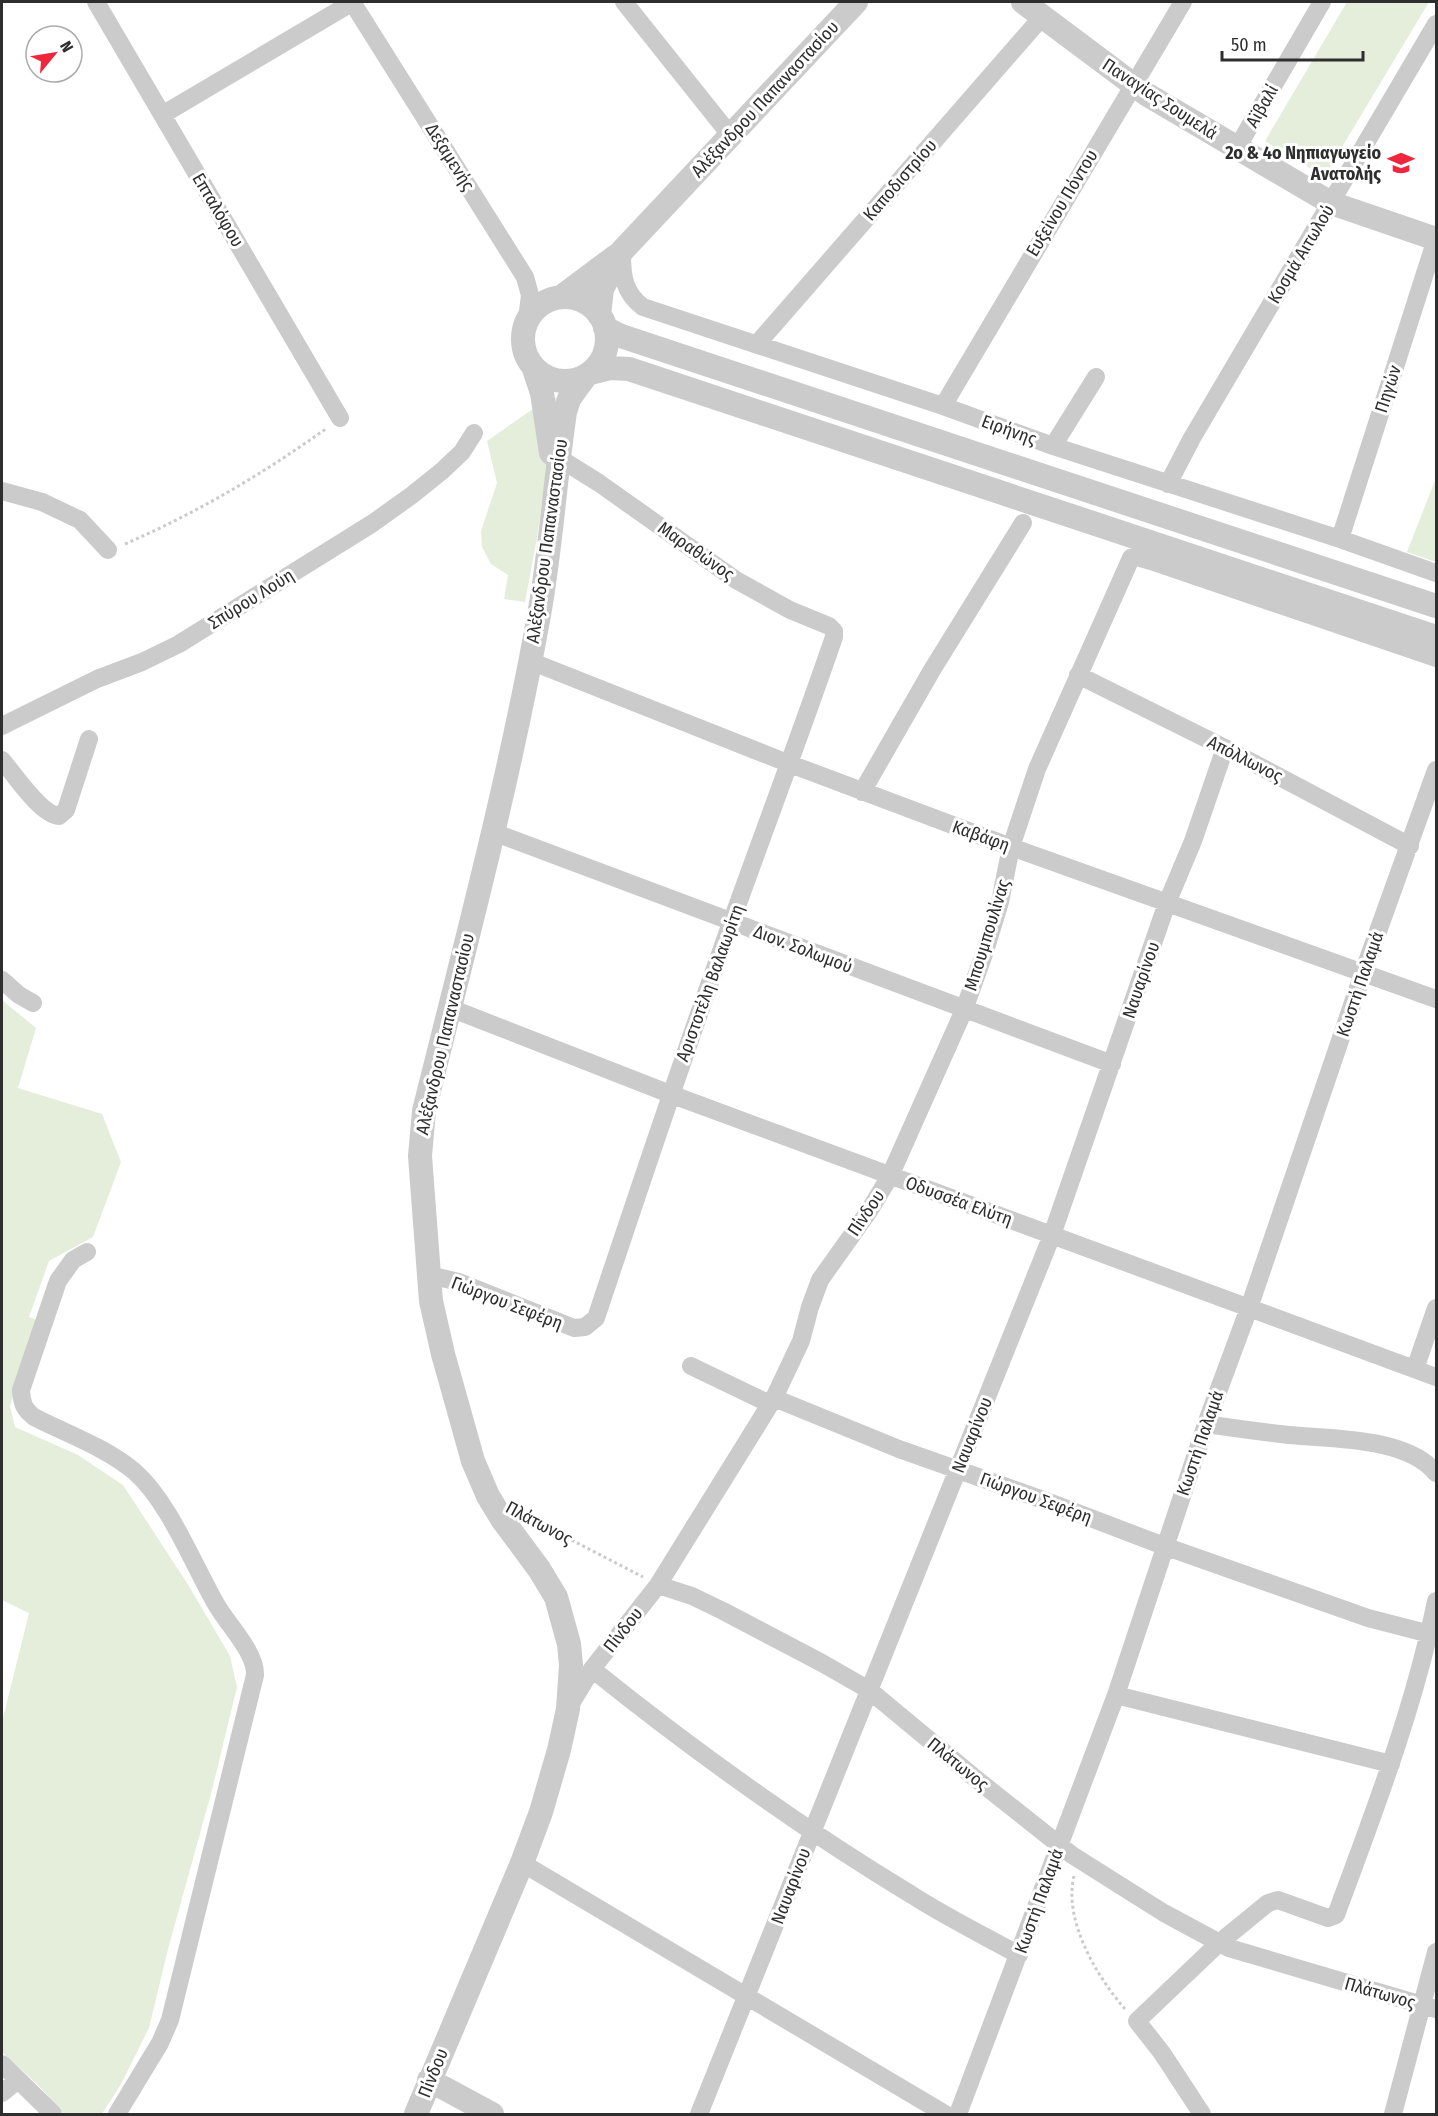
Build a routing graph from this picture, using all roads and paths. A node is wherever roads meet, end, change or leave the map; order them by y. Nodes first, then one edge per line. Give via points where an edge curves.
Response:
1 (96, 2) edge
2 (353, 2) edge
3 (624, 2) edge
4 (856, 2) edge
5 (1023, 2) edge
6 (1183, 2) edge
7 (1322, 2) edge
8 (1042, 17) junction
9 (1434, 35) edge
10 (1132, 84) junction
11 (162, 115) junction
12 (731, 136) junction
13 (1237, 148) junction
14 (1331, 203) junction
15 (1436, 239) edge
16 (622, 251) junction
17 (561, 297) junction
18 (527, 319) junction
19 (602, 321) junction
20 (757, 344) junction
21 (534, 369) junction
22 (587, 375) junction
23 (1096, 377) dead end
24 (943, 406) junction
25 (340, 418) joint
26 (474, 433) dead end
27 (1053, 446) junction
28 (559, 458) junction
29 (555, 482) junction
30 (1168, 484) junction
31 (2, 491) edge
32 (1023, 523) dead end
33 (1340, 539) junction
34 (108, 550) joint
35 (1437, 573) edge
36 (1437, 606) edge
37 (834, 637) joint
38 (1437, 637) edge
39 (1437, 658) edge
40 (530, 661) junction
41 (1078, 675) junction
42 (2, 726) edge
43 (89, 739) dead end
44 (1224, 748) junction
45 (2, 760) edge
46 (790, 764) junction
47 (1437, 770) edge
48 (862, 792) junction
49 (493, 832) junction
50 (1410, 846) junction
51 (1011, 847) junction
52 (1167, 903) junction
53 (731, 922) junction
54 (1364, 973) junction
55 (2, 980) edge
56 (1437, 999) edge
57 (33, 1003) dead end
58 (450, 1008) junction
59 (964, 1010) junction
60 (1112, 1064) junction
61 (670, 1094) junction
62 (890, 1176) junction
63 (1052, 1235) junction
64 (87, 1252) dead end
65 (429, 1275) junction
66 (1249, 1308) junction
67 (1437, 1308) edge
68 (585, 1327) joint
69 (691, 1366) dead end
70 (1415, 1369) junction
71 (1437, 1377) edge
72 (772, 1401) junction
73 (1206, 1424) junction
74 (959, 1470) junction
75 (1437, 1473) edge
76 (529, 1518) dead end
77 (1164, 1546) junction
78 (658, 1585) junction
79 (1437, 1601) edge
80 (1430, 1634) junction
81 (592, 1669) junction
82 (869, 1690) junction
83 (1116, 1695) junction
84 (568, 1709) junction
85 (1391, 1764) junction
86 (812, 1832) junction
87 (1059, 1845) junction
88 (1080, 1861) junction
89 (522, 1863) junction
90 (1219, 1943) junction
91 (1437, 1952) edge
92 (1019, 1955) junction
93 (748, 1996) junction
94 (1430, 2007) edge
95 (1137, 2021) junction
96 (2, 2064) edge
97 (18, 2080) junction
98 (429, 2080) junction
99 (2, 2093) edge
100 (52, 2115) edge
101 (117, 2115) edge
102 (416, 2115) edge
103 (492, 2115) edge
104 (699, 2115) edge
105 (945, 2115) edge
106 (958, 2115) edge
107 (1202, 2115) edge
108 (1393, 2115) edge

1 - 11 street, Επταλόφου
2 - 11 street
2 - 18 street, Δεξαμενής via 525,277 530,295
3 - 12 street
4 - 12 street, Αλέξανδρου Παπαναστασίου
5 - 8 street, Παναγίας Σουμελά
6 - 10 street, Ευξείνου Πόντου
7 - 13 street, Αϊβαλί
8 - 10 street, Παναγίας Σουμελά
8 - 20 street, Καποδιστρίου
9 - 14 street, Κοσμά Αιτωλού
10 - 13 street, Παναγίας Σουμελά
10 - 24 street, Ευξείνου Πόντου
11 - 25 street, Επταλόφου
12 - 16 street, Αλέξανδρου Παπαναστασίου
13 - 14 street, Παναγίας Σουμελά
14 - 15 street, Παναγίας Σουμελά
14 - 30 street, Κοσμά Αιτωλού
15 - 33 street, Πηγών
16 - 17 street
16 - 19 street, Αλέξανδρου Παπαναστασίου via 602,289
16 - 20 street, Ειρήνης via 627,290 642,307
17 - 18 street via 536,308
17 - 19 street via 589,304
18 - 21 street via 523,345
19 - 22 street via 607,342 604,356
19 - 36 street via 621,336
20 - 24 street, Ειρήνης
21 - 22 street via 558,381
21 - 29 street via 542,393
22 - 28 street, Αλέξανδρου Παπαναστασίου via 569,399
22 - 38 street via 610,368 629,369
23 - 27 street
24 - 27 street, Ειρήνης
25 - 34 path via 229,491
26 - 42 street, Σπύρου Λούη via 462,452 373,523 179,644
27 - 30 street, Ειρήνης
28 - 29 street, Αλέξανδρου Παπαναστασίου
28 - 37 street, Μαραθώνος via 736,580 829,626
29 - 40 street, Αλέξανδρου Παπαναστασίου via 547,568
30 - 33 street, Ειρήνης
31 - 34 street via 42,502 80,520
32 - 48 street
33 - 35 street, Ειρήνης
37 - 46 street, Αριστοτέλη Βαλαωρίτη
39 - 41 street, Μπουμπουλίνας via 1137,557 1131,558
40 - 46 street, Καβάφη
40 - 49 street, Αλέξανδρου Παπαναστασίου
41 - 44 street, Απόλλωνος
41 - 51 street, Μπουμπουλίνας via 1037,769
43 - 45 street via 66,810 59,816 42,807
44 - 50 street, Απόλλωνος
44 - 52 street, Ναυαρίνου via 1193,841
46 - 48 street, Καβάφη
46 - 53 street, Αριστοτέλη Βαλαωρίτη
47 - 50 street, Κωστή Παλαμά
48 - 51 street, Καβάφη
49 - 53 street, Διον. Σολωμού
49 - 58 street, Αλέξανδρου Παπαναστασίου
50 - 54 street, Κωστή Παλαμά
51 - 52 street, Καβάφη
51 - 59 street, Μπουμπουλίνας via 997,912
52 - 54 street, Καβάφη
52 - 60 street, Ναυαρίνου
53 - 59 street, Διον. Σολωμού
53 - 61 street, Αριστοτέλη Βαλαωρίτη
54 - 56 street, Καβάφη
54 - 66 street, Κωστή Παλαμά
55 - 57 street
58 - 61 street, Οδυσσέα Ελύτη
58 - 65 street, Αλέξανδρου Παπαναστασίου via 421,1133
59 - 60 street, Διον. Σολωμού
59 - 62 street, Μπουμπουλίνας
60 - 63 street, Ναυαρίνου
61 - 62 street, Οδυσσέα Ελύτη
61 - 68 street, Αριστοτέλη Βαλαωρίτη via 596,1318
62 - 63 street, Οδυσσέα Ελύτη
62 - 72 street, Πίνδου via 820,1280 801,1341
63 - 66 street, Οδυσσέα Ελύτη
63 - 74 street, Ναυαρίνου
64 - 101 street via 68,1266 54,1290 21,1390 22,1404 34,1417 107,1454 144,1482 164,1509 256,1668 170,2020
65 - 68 street, Γιώργου Σεφέρη via 459,1282 574,1328
65 - 84 street, Αλέξανδρου Παπαναστασίου via 443,1354 473,1461 502,1519 556,1597 571,1665
66 - 70 street, Οδυσσέα Ελύτη
66 - 73 street, Κωστή Παλαμά
67 - 70 street
69 - 72 street, Γιώργου Σεφέρη
70 - 71 street, Οδυσσέα Ελύτη
72 - 74 street, Γιώργου Σεφέρη
72 - 78 street, Πίνδου
73 - 75 street via 1368,1442 1406,1453
73 - 77 street, Κωστή Παλαμά
74 - 77 street, Γιώργου Σεφέρη
74 - 82 street, Ναυαρίνου
76 - 78 path, Πλάτωνος
77 - 80 street, Γιώργου Σεφέρη via 1368,1618
77 - 83 street, Κωστή Παλαμά
78 - 81 street, Πίνδου
78 - 82 street, Πλάτωνος via 723,1611
79 - 80 street
80 - 85 street
81 - 84 street, Πίνδου
81 - 86 street via 686,1743
82 - 86 street, Ναυαρίνου
82 - 87 street, Πλάτωνος
83 - 85 street
83 - 87 street, Κωστή Παλαμά
84 - 89 street, Πίνδου via 552,1776
85 - 90 street via 1336,1915 1328,1918 1273,1901
86 - 92 street via 913,1896
86 - 93 street, Ναυαρίνου
87 - 88 street, Πλάτωνος
87 - 92 street, Κωστή Παλαμά
88 - 90 street, Πλάτωνος
88 - 95 path via 1071,1886 1080,1936 1103,1980
89 - 93 street
89 - 98 street, Πίνδου
90 - 94 street, Πλάτωνος
90 - 95 street
91 - 94 street
92 - 106 street, Κωστή Παλαμά
93 - 104 street, Ναυαρίνου
93 - 105 street
94 - 108 street
95 - 107 street
96 - 97 street
97 - 99 street
97 - 100 street
98 - 102 street, Πίνδου
98 - 103 street

